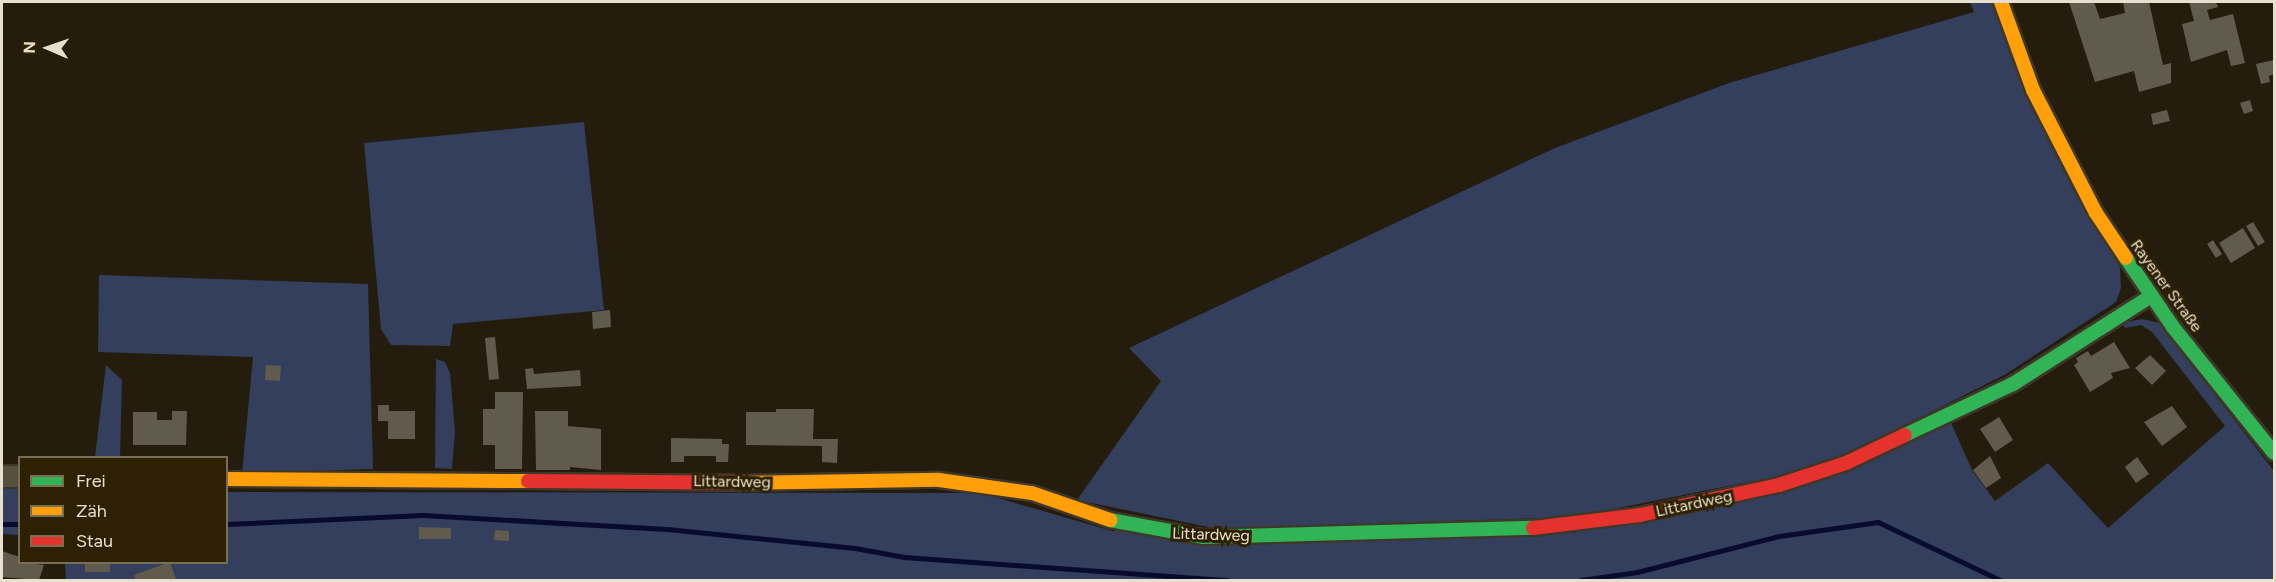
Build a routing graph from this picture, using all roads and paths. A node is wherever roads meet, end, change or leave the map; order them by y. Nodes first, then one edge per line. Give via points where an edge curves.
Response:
1 (2001, 2) edge
2 (2151, 296) junction
3 (2274, 453) edge
4 (2, 476) edge
5 (18, 476) edge
6 (228, 479) edge

1 - 2 street, Rayener Straße via 2020,60 2050,125 2097,213
2 - 3 street, Rayener Straße
2 - 6 street, Littardweg via 2013,384 1846,462 1779,485 1705,502 1640,515 1535,528 1203,537 1115,522 1032,493 939,480 855,484
4 - 5 street

